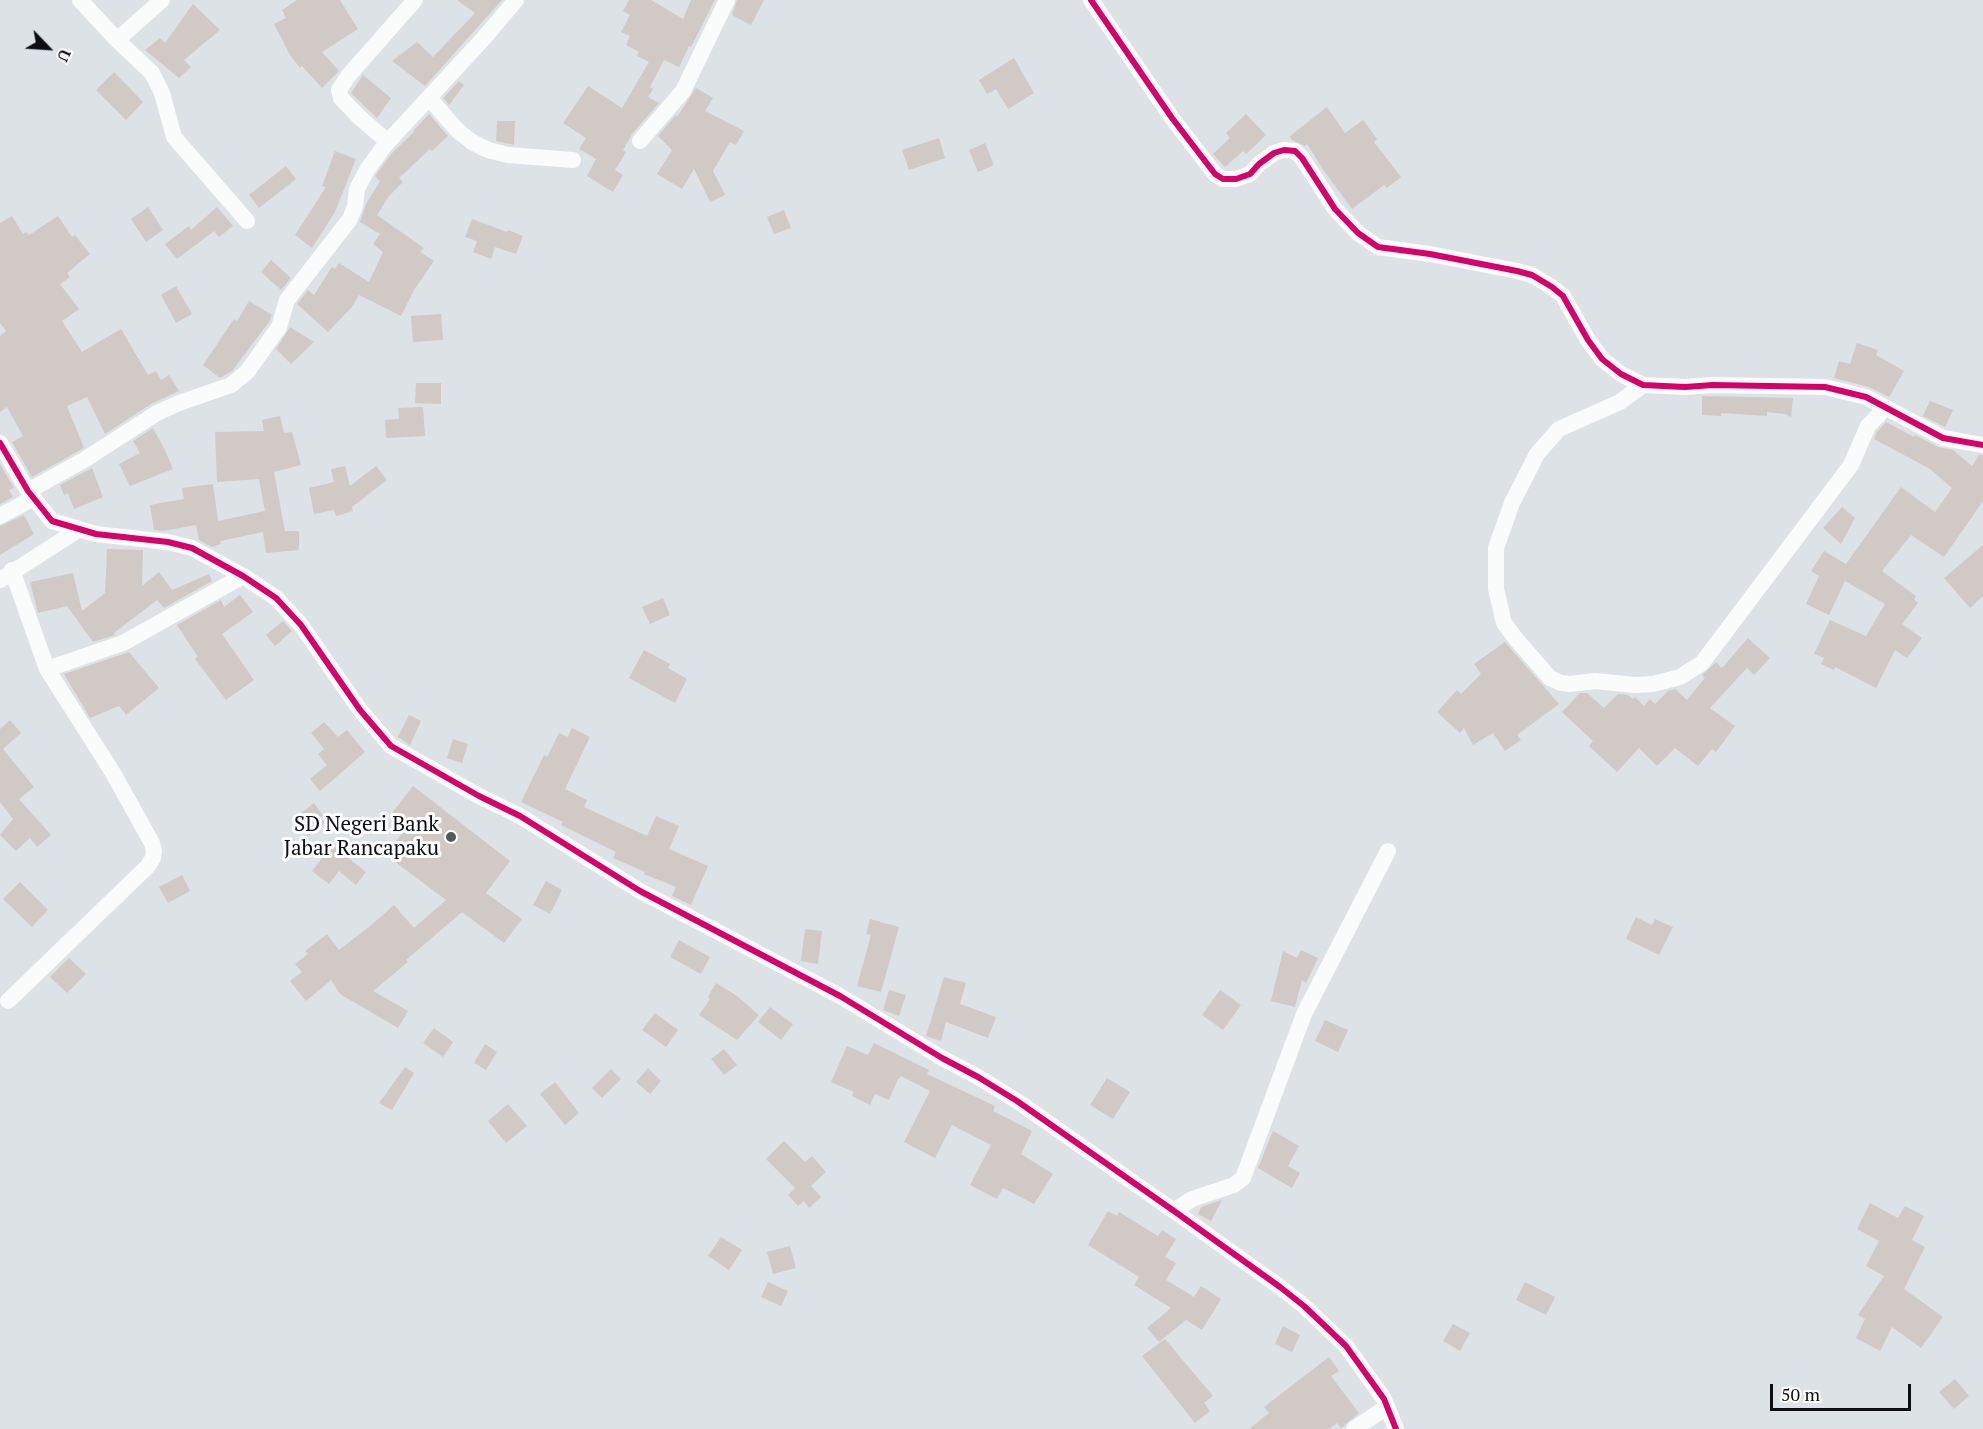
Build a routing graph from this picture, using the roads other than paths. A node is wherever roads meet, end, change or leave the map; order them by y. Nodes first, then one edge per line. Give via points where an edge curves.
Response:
1 (80, 0) edge
2 (162, 0) edge
3 (415, 0) edge
4 (516, 0) edge
5 (727, 0) edge
6 (1091, 0) edge
7 (117, 40) junction
8 (429, 98) junction
9 (640, 141) dead end
10 (388, 142) junction
11 (573, 160) dead end
12 (247, 220) dead end
13 (1643, 385) junction
14 (1885, 408) junction
15 (0, 443) edge
16 (1983, 445) edge
17 (31, 494) junction
18 (0, 516) edge
19 (78, 530) junction
20 (6, 575) edge
21 (243, 576) junction
22 (47, 669) junction
23 (1388, 851) dead end
24 (8, 1001) dead end
25 (1174, 1211) junction
26 (1387, 1407) junction
27 (1354, 1429) edge
28 (1395, 1429) edge

1 - 7 street
2 - 7 street
3 - 10 street via 339,90 341,98
4 - 8 street
5 - 9 street via 683,92
6 - 13 street via 1215,174 1223,179 1236,179 1250,174 1274,153 1295,151 1335,209 1378,247 1532,275 1563,296 1602,359
7 - 12 street via 158,82 170,129 179,144
8 - 10 street
8 - 11 street via 458,131 488,150
10 - 17 street via 357,189 350,219 287,300 279,327 247,372 231,385 158,413
13 - 14 street via 1825,387 1866,397
13 - 14 street via 1620,402 1559,429 1537,454 1512,503 1496,548 1496,589 1504,623 1550,678 1561,683 1653,684 1680,676 1702,663 1851,465 1868,426
14 - 16 street via 1942,438
15 - 17 street
17 - 18 street
17 - 19 street via 52,521
19 - 20 street
19 - 21 street via 192,548
20 - 22 street
21 - 22 street via 123,643
21 - 25 street via 276,598 301,625 360,710 391,746 520,816 640,891 840,996 978,1077
22 - 24 street via 119,783 152,843 153,858
23 - 25 street via 1304,1014 1243,1178 1234,1185 1192,1199
25 - 26 street via 1280,1287 1325,1325 1346,1346
26 - 27 street
26 - 28 street

